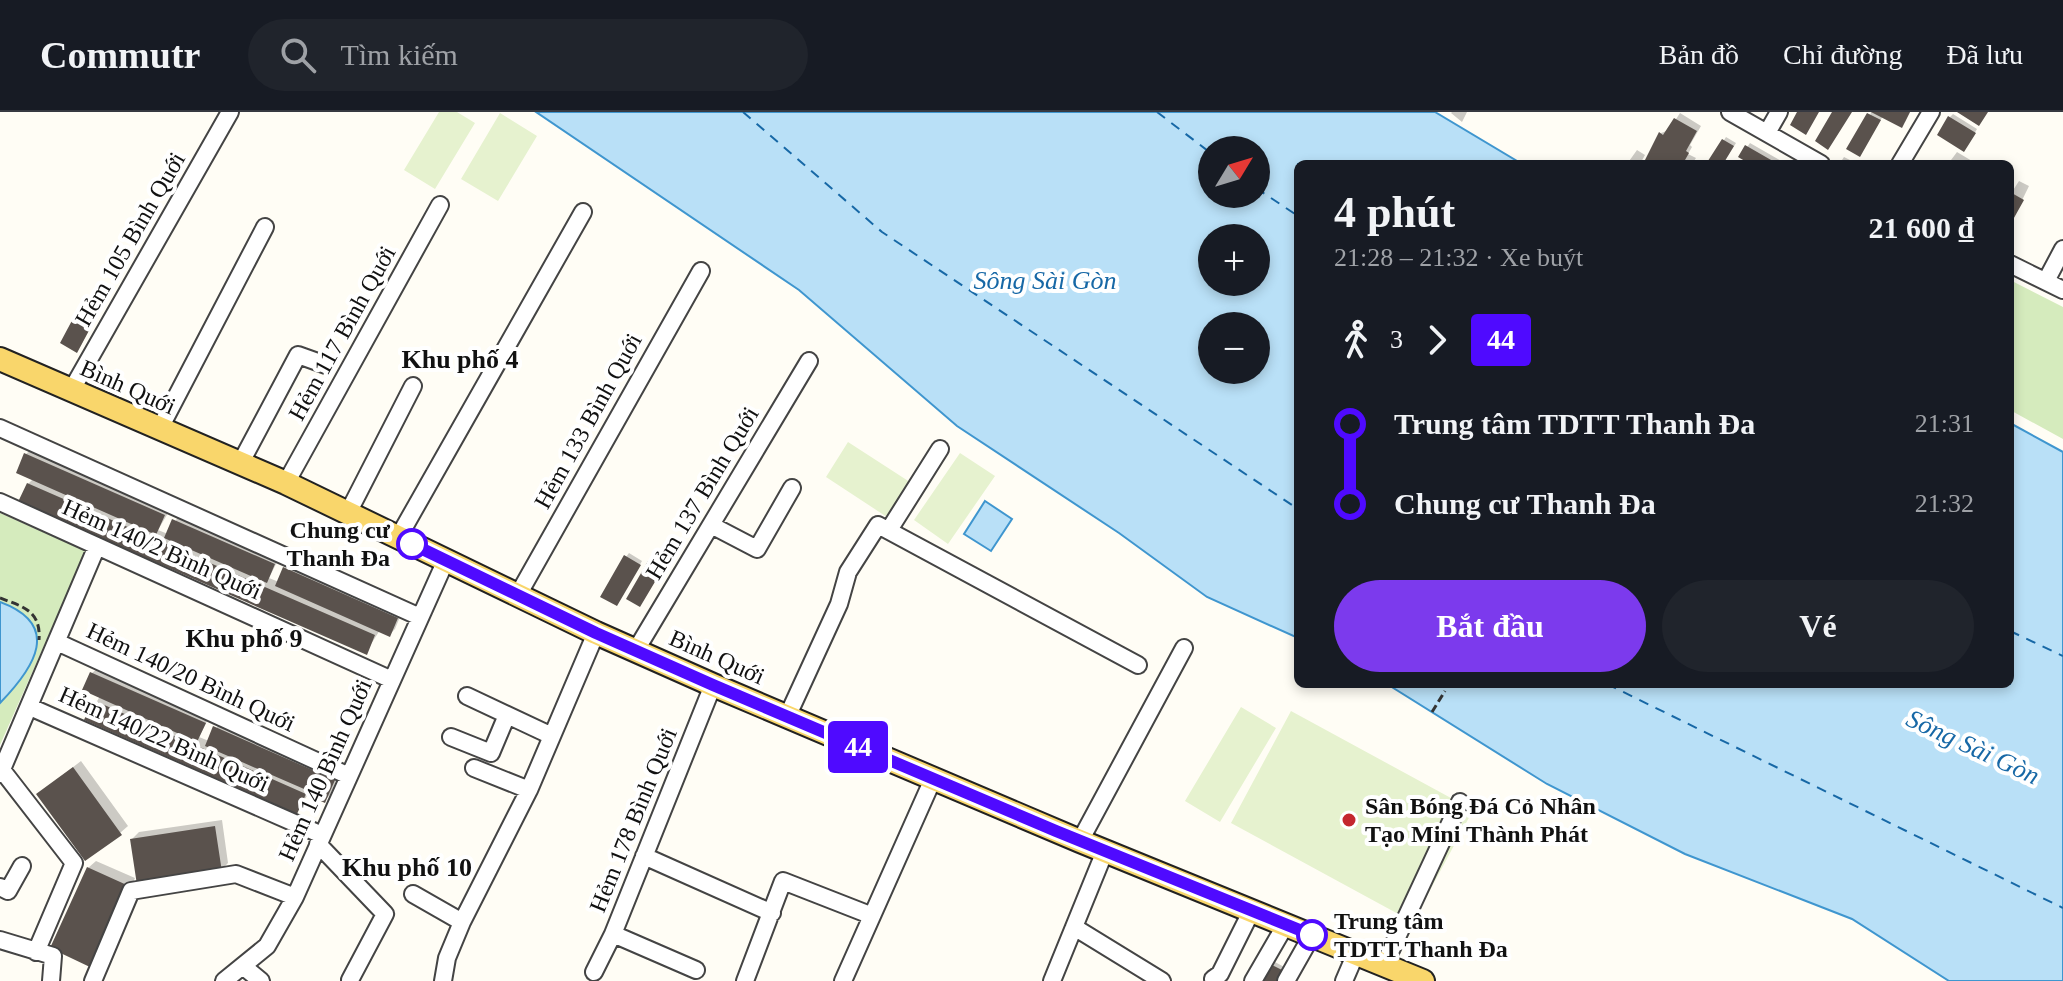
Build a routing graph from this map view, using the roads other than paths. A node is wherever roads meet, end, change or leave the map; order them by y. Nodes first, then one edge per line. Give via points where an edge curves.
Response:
1 (230, 112) edge
2 (1730, 112) edge
3 (1779, 112) edge
4 (1931, 112) edge
5 (1767, 133) junction
6 (1814, 160) edge
7 (1902, 160) edge
8 (440, 205) dead end
9 (583, 212) dead end
10 (265, 227) dead end
11 (2063, 249) edge
12 (2014, 266) edge
13 (701, 271) dead end
14 (2046, 281) junction
15 (2063, 290) edge
16 (809, 361) dead end
17 (326, 365) dead end
18 (2, 366) edge
19 (413, 386) dead end
20 (71, 391) junction
21 (0, 428) edge
22 (159, 430) junction
23 (940, 449) dead end
24 (240, 464) junction
25 (286, 483) junction
26 (792, 488) dead end
27 (0, 502) edge
28 (348, 513) junction
29 (711, 525) junction
30 (889, 530) junction
31 (398, 538) junction
32 (97, 546) junction
33 (446, 560) junction
34 (518, 595) junction
35 (420, 617) junction
36 (596, 633) junction
37 (57, 642) junction
38 (1184, 648) dead end
39 (636, 650) junction
40 (1138, 665) dead end
41 (392, 680) junction
42 (713, 685) junction
43 (467, 696) dead end
44 (30, 707) junction
45 (507, 715) junction
46 (788, 715) junction
47 (552, 736) junction
48 (451, 737) dead end
49 (474, 768) dead end
50 (1, 772) edge
51 (349, 776) junction
52 (933, 779) junction
53 (529, 790) junction
54 (1460, 802) dead end
55 (320, 840) junction
56 (1080, 841) junction
57 (1105, 851) junction
58 (644, 856) junction
59 (22, 866) dead end
60 (0, 887) edge
61 (413, 894) dead end
62 (295, 897) junction
63 (1252, 910) junction
64 (772, 913) junction
65 (870, 915) junction
66 (462, 922) junction
67 (1286, 924) junction
68 (1074, 927) junction
69 (613, 934) junction
70 (1312, 935) junction
71 (0, 940) edge
72 (36, 952) junction
73 (1356, 953) junction
74 (1384, 965) junction
75 (244, 967) junction
76 (696, 970) dead end
77 (594, 972) dead end
78 (1213, 979) edge
79 (350, 980) edge
80 (51, 981) edge
81 (93, 981) edge
82 (224, 981) edge
83 (261, 981) edge
84 (443, 981) edge
85 (745, 981) edge
86 (843, 981) edge
87 (1052, 981) edge
88 (1162, 981) edge
89 (1253, 981) edge
90 (1286, 981) edge
91 (1344, 981) edge
92 (1423, 981) edge

1 - 20 street, Hẻm 105 Bình Quới
2 - 5 street
3 - 5 street
4 - 7 street
5 - 6 street
8 - 25 street, Hẻm 117 Bình Quới
9 - 31 street
10 - 22 street
11 - 14 street
12 - 14 street
13 - 34 street, Hẻm 133 Bình Quới
14 - 15 street
16 - 29 street, Hẻm 137 Bình Quới
17 - 24 street via 298,355
18 - 20 main road, Bình Quới
19 - 28 street
20 - 22 main road, Bình Quới
21 - 35 street
22 - 24 main road, Bình Quới
23 - 30 street
24 - 25 main road, Bình Quới
25 - 28 main road, Bình Quới
26 - 29 street via 757,549
27 - 32 street, Hẻm 140/2 Bình Quới
28 - 31 main road, Bình Quới
29 - 39 street, Hẻm 137 Bình Quới
30 - 40 street
30 - 46 street via 878,525 848,572 839,604
31 - 33 main road, Bình Quới
32 - 37 street
32 - 41 street, Hẻm 140/2 Bình Quới
33 - 34 main road, Bình Quới
33 - 35 street, Hẻm 140 Bình Quới
34 - 36 main road, Bình Quới
35 - 41 street, Hẻm 140 Bình Quới
36 - 39 main road, Bình Quới
36 - 47 street
37 - 44 street
37 - 51 street, Hẻm 140/20 Bình Quới
38 - 56 street
39 - 42 main road, Bình Quới
41 - 51 street, Hẻm 140 Bình Quới
42 - 46 main road, Bình Quới
42 - 58 street, Hẻm 178 Bình Quới
43 - 45 street
44 - 50 street
44 - 55 street, Hẻm 140/22 Bình Quới
45 - 47 street
45 - 48 street via 491,753
46 - 52 main road, Bình Quới
47 - 53 street
49 - 53 street
50 - 72 street via 74,863
51 - 55 street, Hẻm 140 Bình Quới
52 - 56 main road, Bình Quới
52 - 65 street
53 - 66 street
54 - 74 street
55 - 62 street, Hẻm 140 Bình Quới
55 - 79 street via 385,914
56 - 57 main road, Bình Quới
57 - 63 main road, Bình Quới
57 - 68 street
58 - 64 street
58 - 69 street, Hẻm 178 Bình Quới
59 - 60 street via 8,891
61 - 66 street
62 - 75 street, Hẻm 140 Bình Quới via 267,946
62 - 81 street via 236,874 131,891
63 - 67 main road, Bình Quới
63 - 78 street
64 - 65 street via 783,881
64 - 85 street
65 - 86 street
66 - 84 street
67 - 70 main road, Bình Quới
67 - 89 street
68 - 87 street
68 - 88 street
69 - 76 street
69 - 77 street, Hẻm 178 Bình Quới
70 - 73 main road, Bình Quới
70 - 90 street
71 - 72 street
72 - 80 street via 53,956
73 - 74 main road, Bình Quới
73 - 91 street
74 - 92 main road, Bình Quới
75 - 82 street, Hẻm 140 Bình Quới
75 - 83 street

